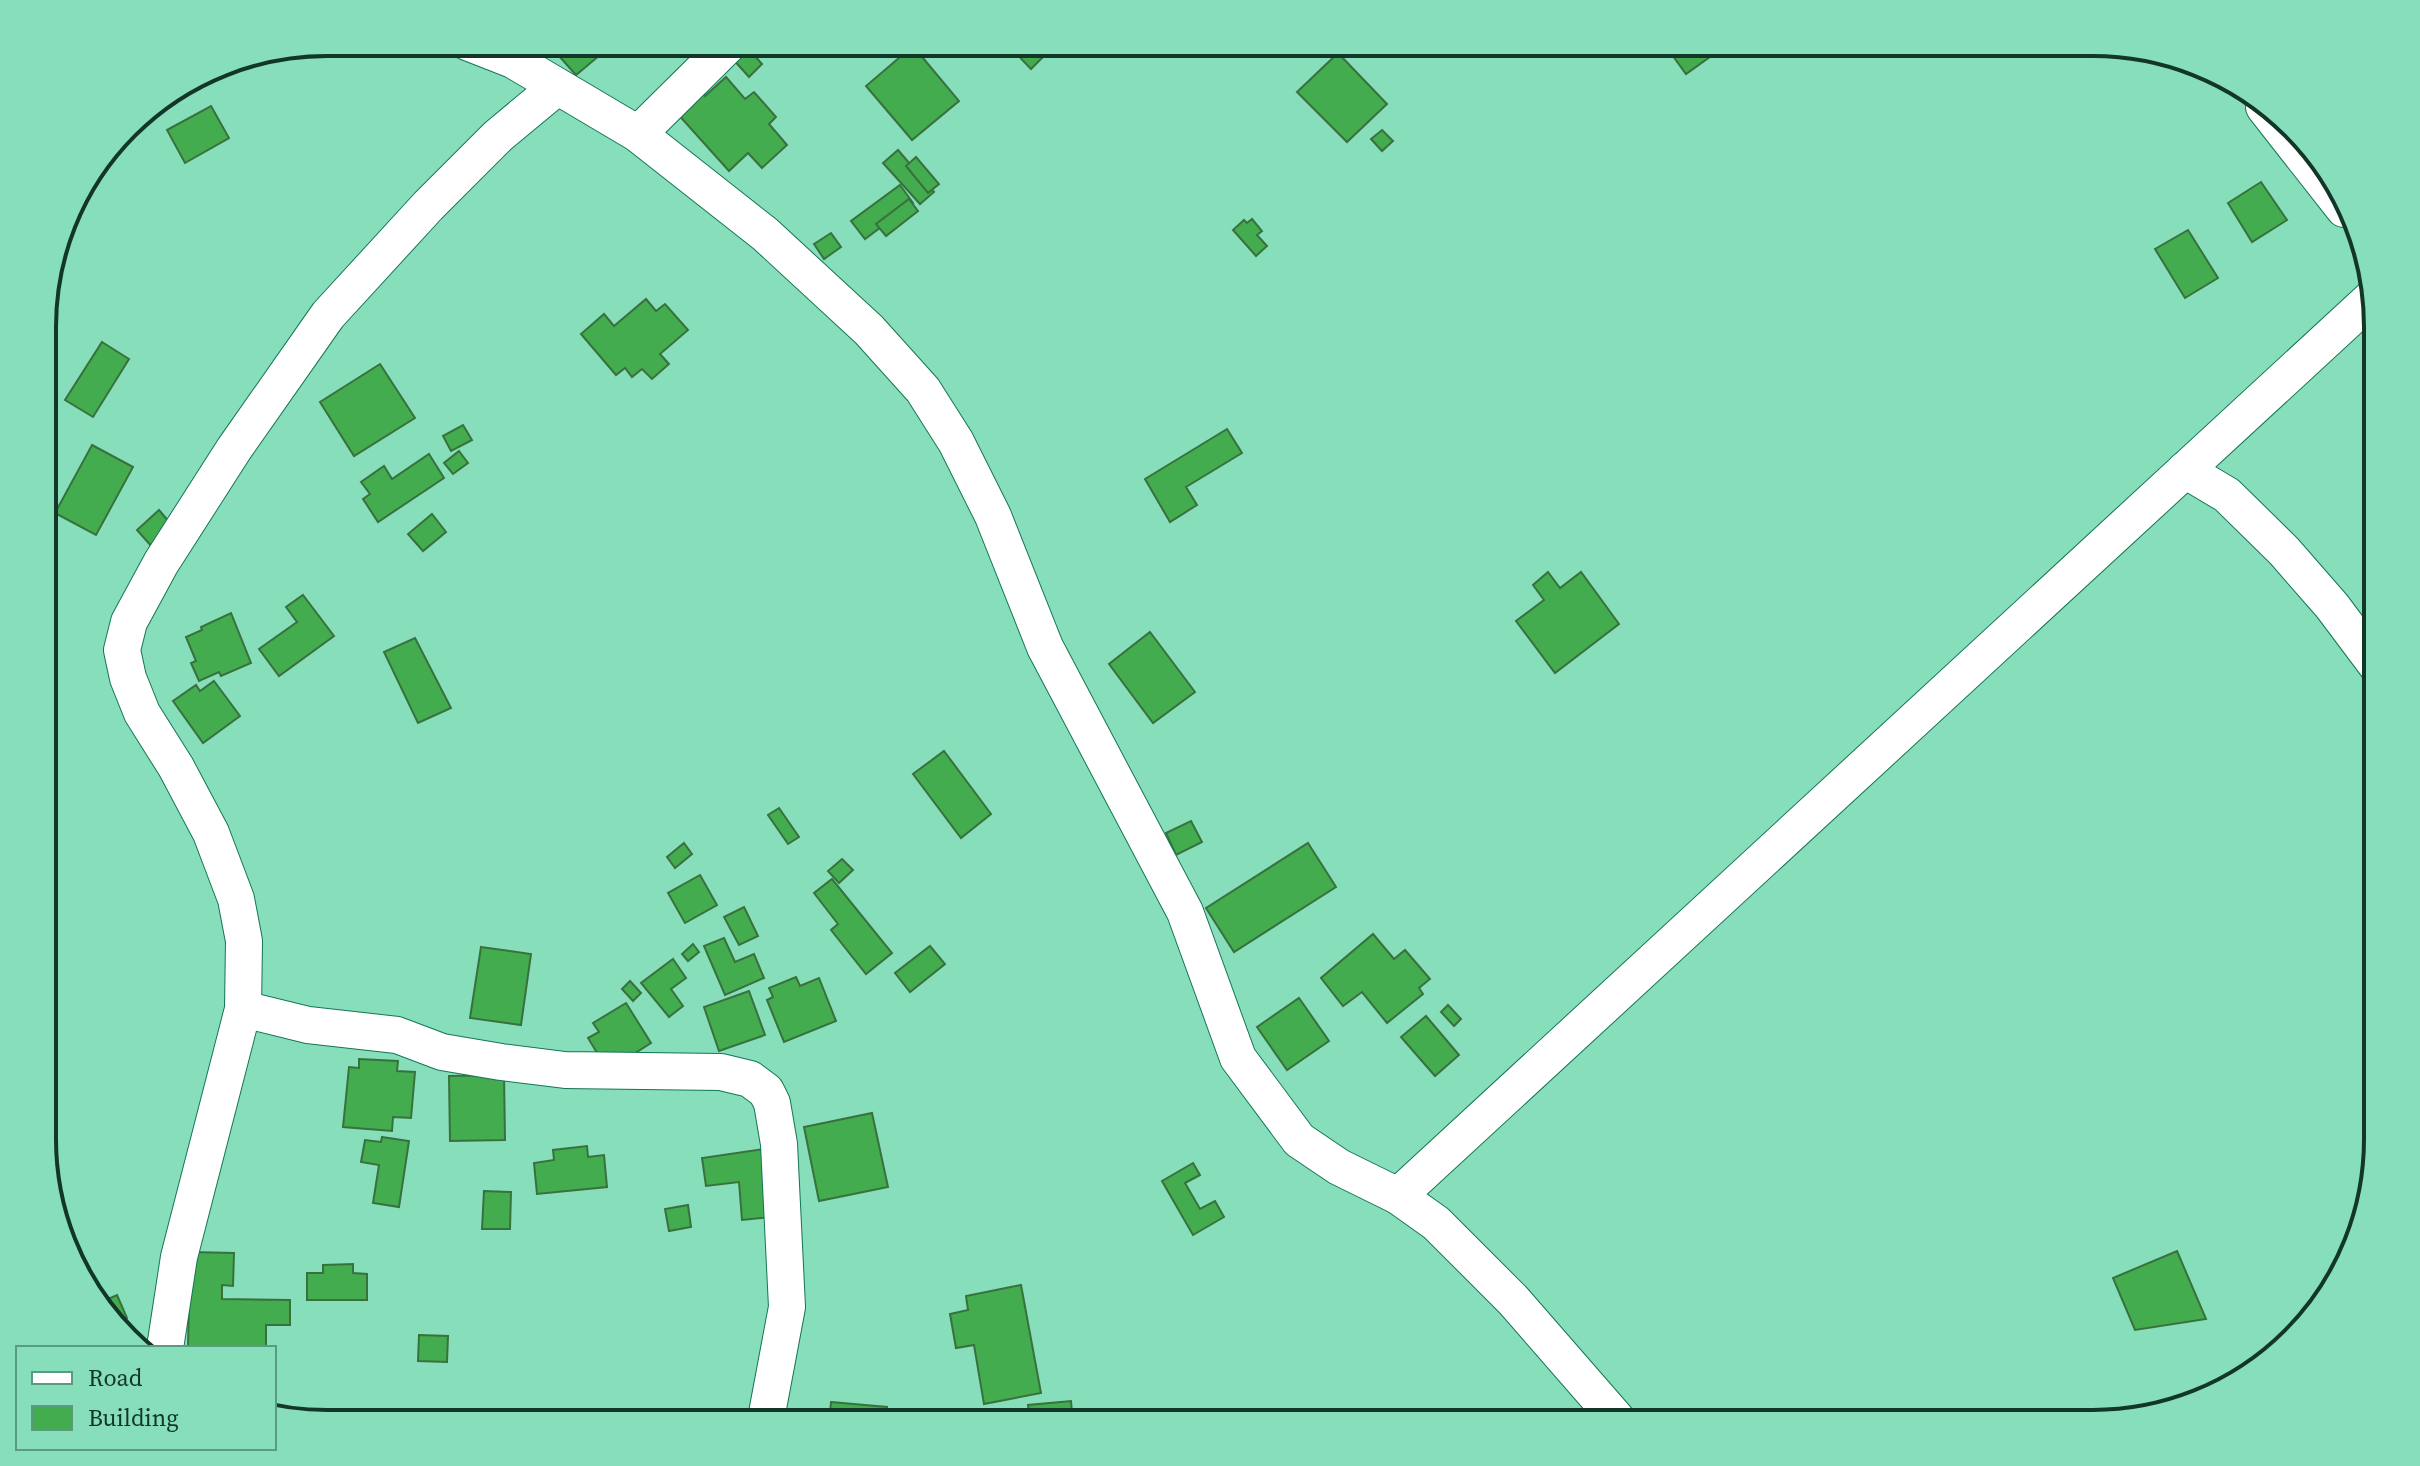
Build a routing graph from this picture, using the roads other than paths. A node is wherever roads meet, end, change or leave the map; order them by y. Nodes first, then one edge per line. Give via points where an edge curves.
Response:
1 (503, 56) edge
2 (717, 56) edge
3 (557, 87) junction
4 (638, 134) junction
5 (2293, 144) edge
6 (2315, 173) edge
7 (2363, 306) edge
8 (2185, 470) junction
9 (2363, 647) edge
10 (243, 1009) junction
11 (1398, 1196) junction
12 (165, 1346) edge
13 (1608, 1409) edge
14 (768, 1410) edge

1 - 3 street
2 - 4 street
3 - 4 street
3 - 10 street via 498,136 328,315 234,449 129,622 122,650 128,678 142,713 211,833 236,899 244,941
4 - 11 street via 765,234 869,330 923,390 993,516 1045,647 1185,912 1238,1058 1299,1140
5 - 6 street
7 - 8 street
8 - 9 street via 2227,495 2284,551
8 - 11 street
10 - 12 street via 179,1257
10 - 14 street via 308,1025 397,1035 442,1052 501,1062 565,1070 721,1072 750,1079 766,1091 779,1144 787,1307
11 - 13 street via 1436,1223 1513,1300

